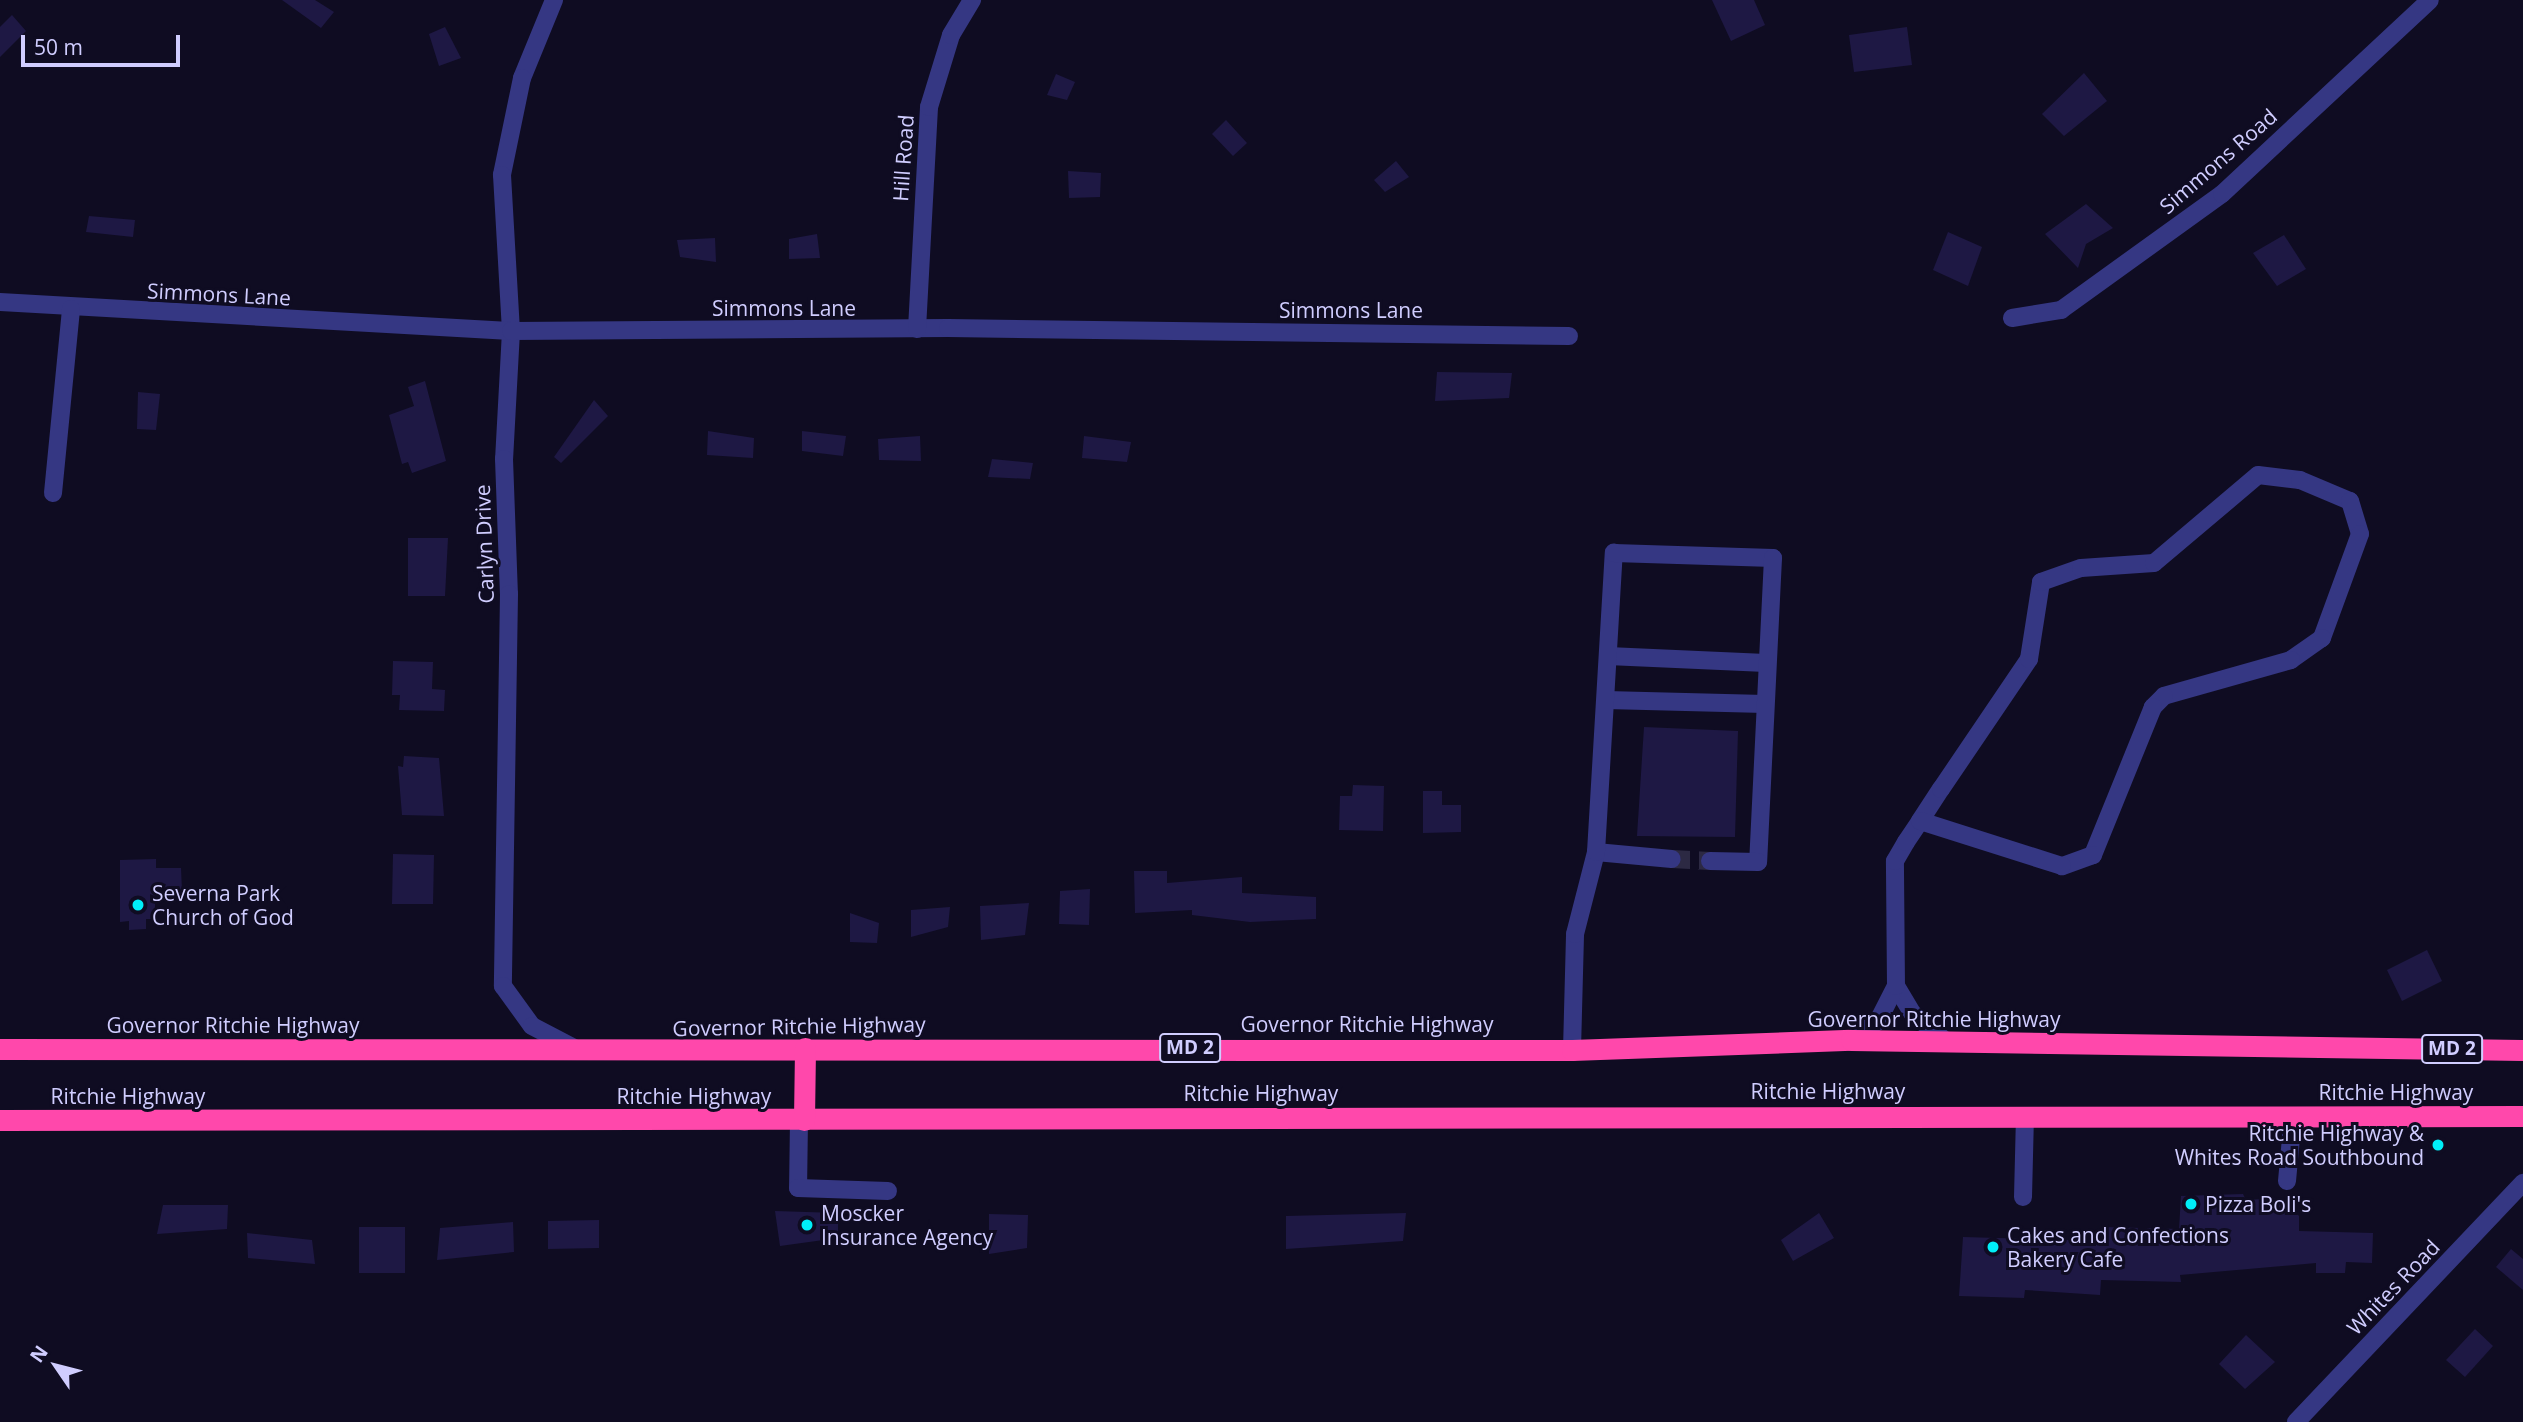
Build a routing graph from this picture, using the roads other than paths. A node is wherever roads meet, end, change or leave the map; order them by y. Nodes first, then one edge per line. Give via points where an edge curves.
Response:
1 (554, 0) edge
2 (972, 0) edge
3 (2430, 0) edge
4 (0, 302) edge
5 (71, 309) junction
6 (2012, 318) dead end
7 (917, 329) junction
8 (511, 331) junction
9 (1569, 336) dead end
10 (53, 492) dead end
11 (1608, 656) junction
12 (1767, 657) junction
13 (1606, 700) junction
14 (1765, 704) junction
15 (1920, 821) junction
16 (1597, 852) junction
17 (1672, 859) tunnel mouth
18 (1710, 862) tunnel mouth
19 (1896, 986) junction
20 (1851, 1041) junction
21 (1948, 1043) junction
22 (805, 1048) junction
23 (0, 1049) edge
24 (1572, 1050) junction
25 (2523, 1050) edge
26 (585, 1053) junction
27 (2025, 1116) junction
28 (2294, 1116) junction
29 (2523, 1116) edge
30 (802, 1120) junction
31 (0, 1121) edge
32 (2287, 1181) dead end
33 (2523, 1183) edge
34 (887, 1191) dead end
35 (2023, 1197) dead end
36 (2296, 1422) edge

1 - 8 street, Carlyn Drive via 522,78 502,175
2 - 7 street, Hill Road via 951,35 929,107
3 - 6 street, Simmons Road via 2222,194 2061,310
4 - 5 street, Simmons Lane
5 - 8 street, Simmons Lane
5 - 10 street
7 - 8 street, Simmons Lane
7 - 9 street, Simmons Lane
8 - 26 street, Carlyn Drive via 504,459 509,594 503,986 532,1026
11 - 12 street
11 - 12 street via 1615,553 1773,558
11 - 13 street
12 - 14 street
13 - 14 street
13 - 16 street
14 - 18 street via 1758,862
15 - 15 street via 2029,659 2041,582 2057,572 2164,558 2258,475 2282,475 2350,501 2360,534 2322,638 2291,660 2164,696 2153,707 2093,855 2062,866
15 - 19 street via 1895,862
16 - 17 street
16 - 24 street via 1575,934
19 - 20 street via 1878,1021
19 - 21 street via 1913,1014
20 - 21 highway, Governor Ritchie Highway / MD 2
20 - 24 highway, Governor Ritchie Highway / MD 2
21 - 25 highway, Governor Ritchie Highway / MD 2
22 - 24 highway, Governor Ritchie Highway / MD 2
22 - 26 highway, Governor Ritchie Highway / MD 2
22 - 30 highway
23 - 26 highway, Governor Ritchie Highway / MD 2
27 - 28 highway, Ritchie Highway
27 - 30 highway, Ritchie Highway
27 - 35 street
28 - 29 highway, Ritchie Highway
28 - 32 street
30 - 31 highway, Ritchie Highway
30 - 34 street via 798,1188
33 - 36 street, Whites Road

